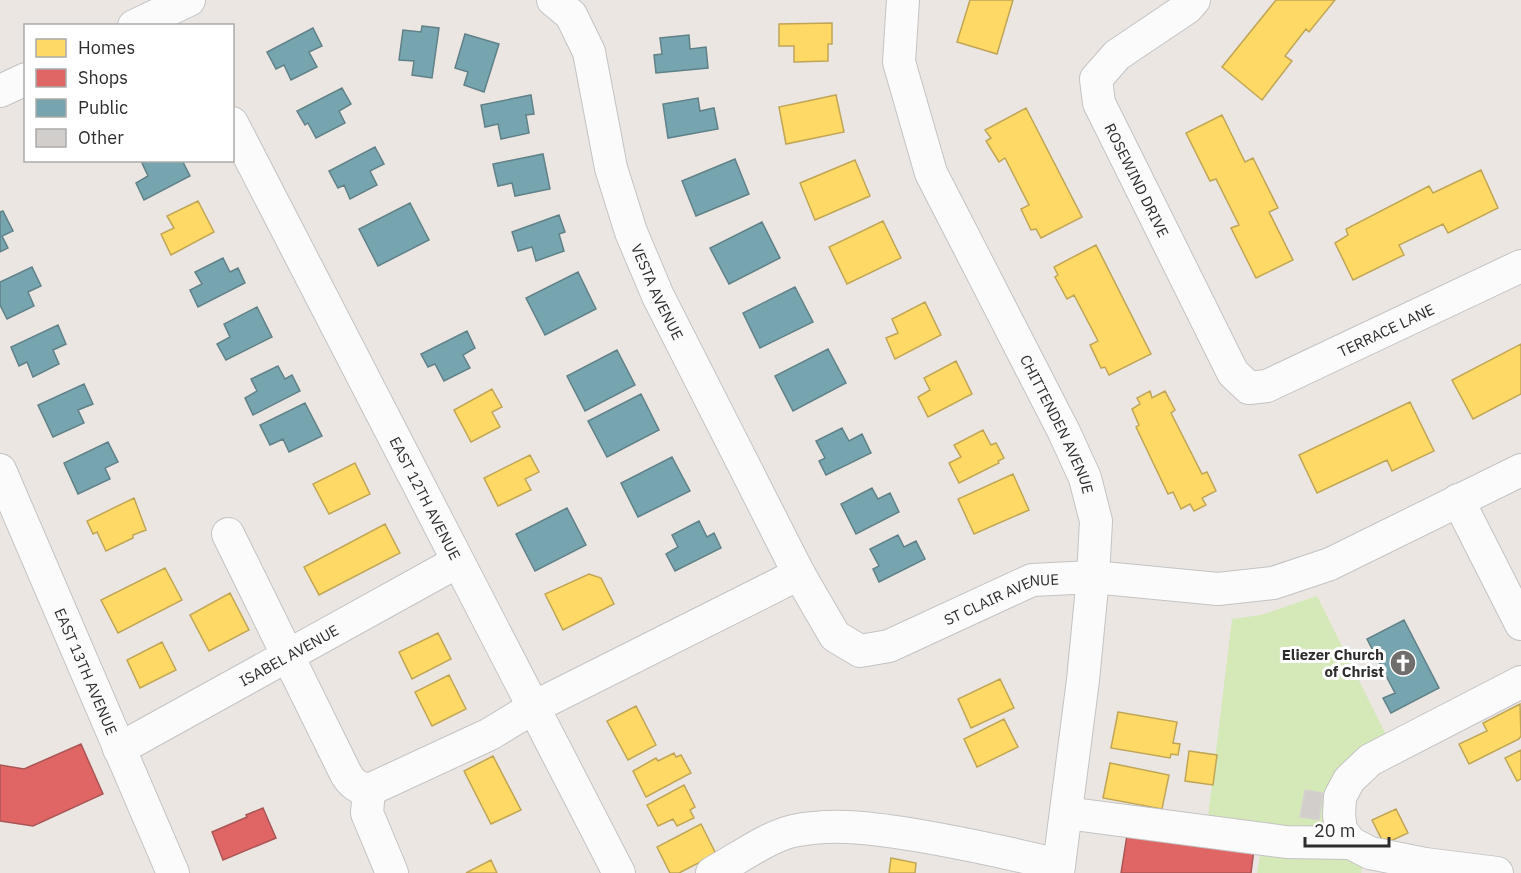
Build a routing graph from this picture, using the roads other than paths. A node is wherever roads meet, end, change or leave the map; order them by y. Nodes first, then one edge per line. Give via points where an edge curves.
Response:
1 (553, 0) edge
2 (903, 0) edge
3 (1194, 0) edge
4 (178, 8) edge
5 (139, 24) edge
6 (234, 127) edge
7 (1521, 266) edge
8 (1249, 388) joint
9 (0, 470) edge
10 (1521, 470) edge
11 (1458, 500) junction
12 (228, 534) dead end
13 (457, 562) junction
14 (799, 574) junction
15 (1093, 577) junction
16 (1521, 624) edge
17 (289, 655) junction
18 (1521, 682) edge
19 (534, 707) junction
20 (119, 749) junction
21 (369, 790) junction
22 (1066, 813) junction
23 (1351, 843) junction
24 (1059, 869) edge
25 (173, 873) edge
26 (392, 873) edge
27 (619, 873) edge
28 (712, 873) edge
29 (1497, 873) edge

1 - 14 street, VESTA AVENUE via 572,15 589,52 611,168 631,232 658,296
2 - 15 street, CHITTENDEN AVENUE via 899,62 931,173 1085,478 1096,520
3 - 8 street, ROSEWIND DRIVE via 1117,55 1096,79 1099,103 1233,373
4 - 5 street
6 - 13 street, EAST 12TH AVENUE
7 - 8 street, TERRACE LANE via 1267,386
9 - 20 street, EAST 13TH AVENUE
10 - 11 street, ST CLAIR AVENUE
11 - 15 street, ST CLAIR AVENUE via 1330,564 1274,582 1218,589
11 - 16 street
12 - 17 street
13 - 17 street, ISABEL AVENUE
13 - 19 street, EAST 12TH AVENUE
14 - 15 street, ST CLAIR AVENUE via 835,636 860,651 889,646 1032,580
14 - 19 street
15 - 22 street, CHITTENDEN AVENUE
17 - 20 street, ISABEL AVENUE
17 - 21 street via 346,774 352,783
18 - 23 street via 1370,760 1349,780 1340,797 1341,830
19 - 21 street via 490,734
19 - 27 street, EAST 12TH AVENUE
20 - 25 street, EAST 13TH AVENUE
21 - 26 street via 366,813
22 - 23 street via 1286,842
22 - 24 street, CHITTENDEN AVENUE
23 - 29 street via 1370,853
24 - 28 street via 964,843 845,826 791,831

